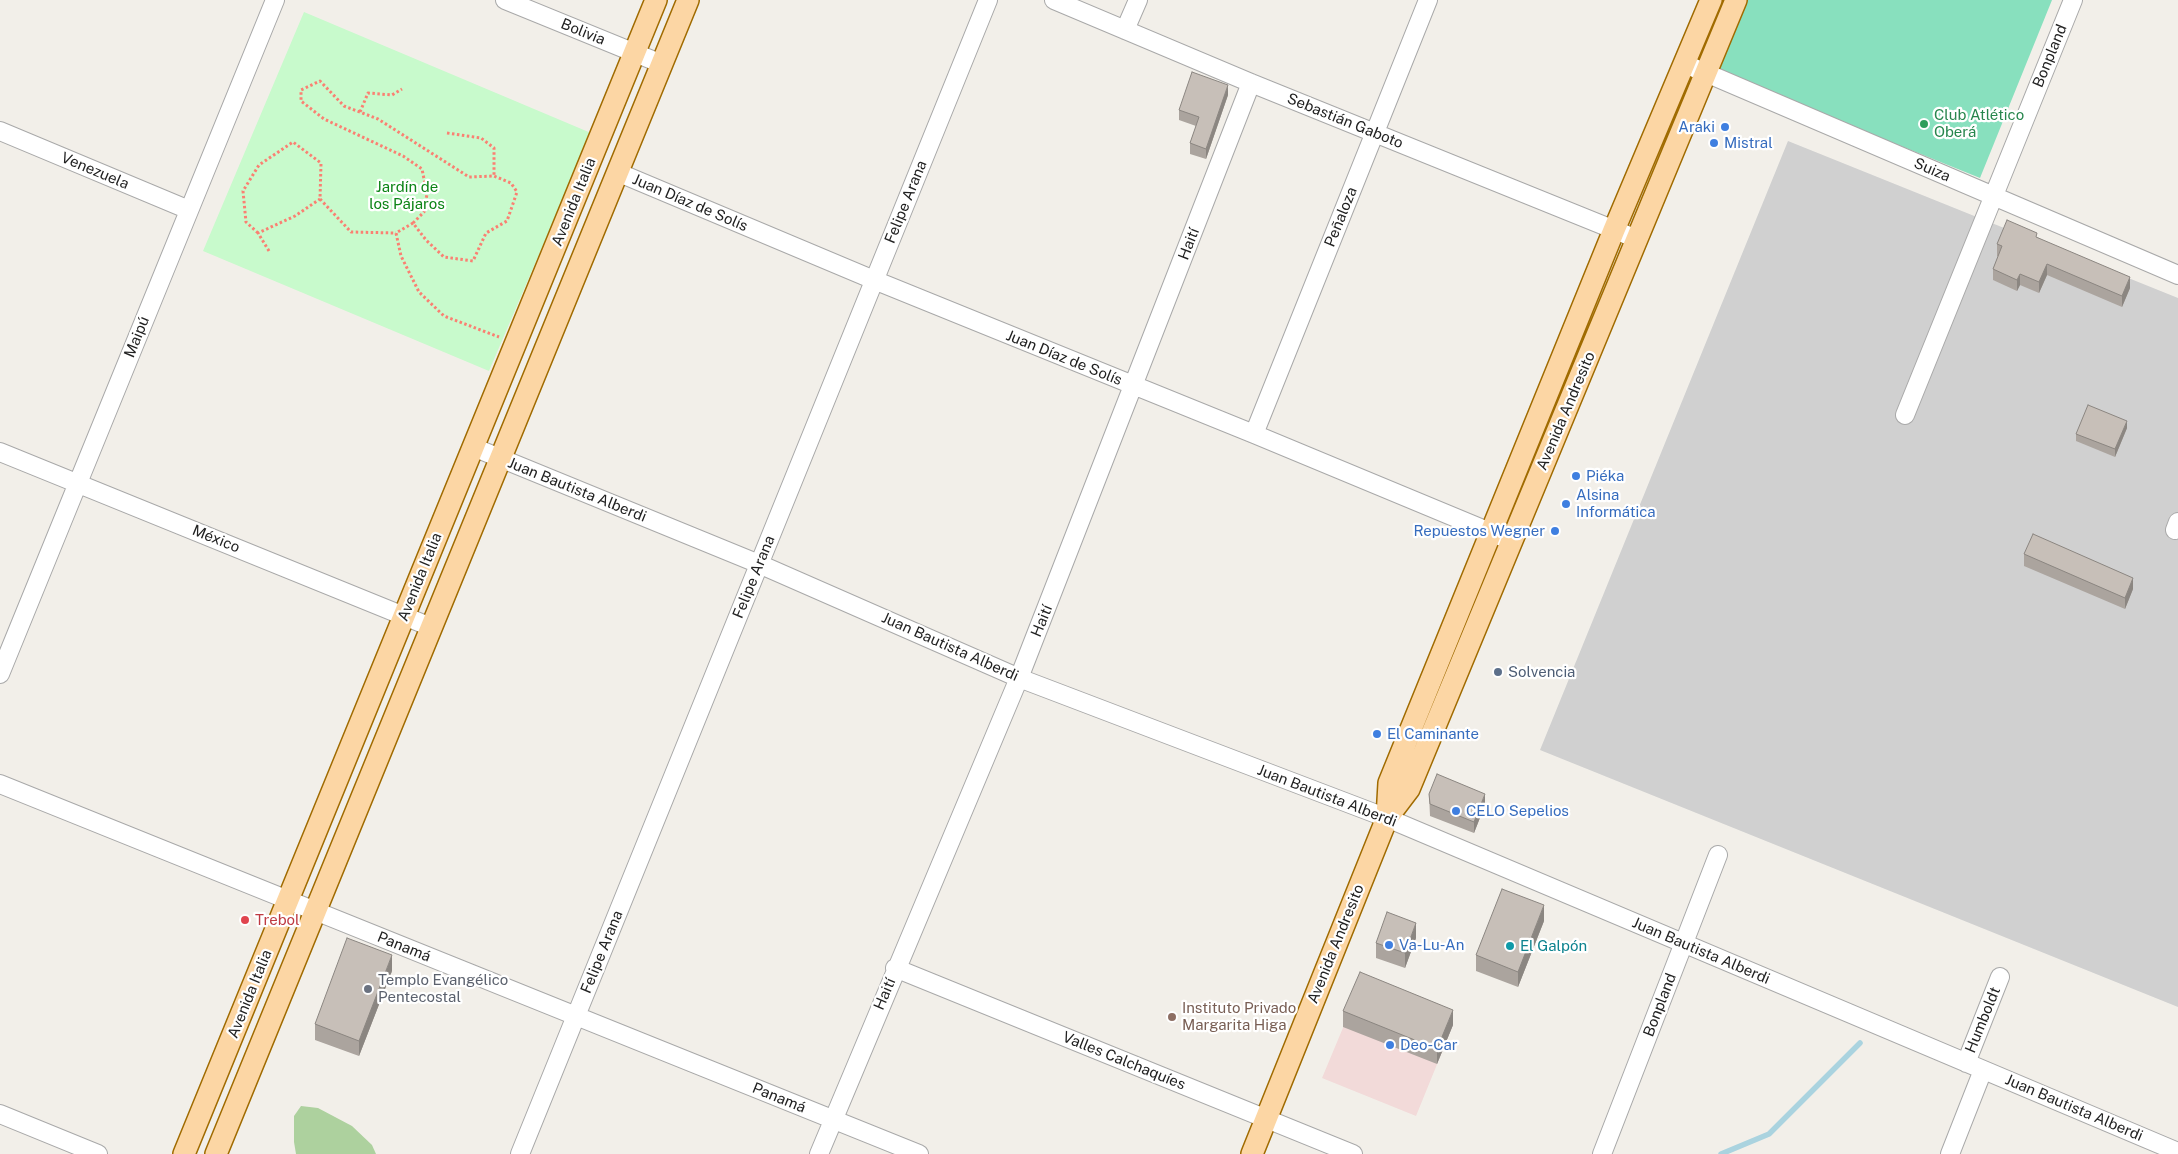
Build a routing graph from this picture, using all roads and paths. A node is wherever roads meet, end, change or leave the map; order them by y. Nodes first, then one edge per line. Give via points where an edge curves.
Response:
1 (275, 0) edge
2 (505, 0) edge
3 (656, 0) edge
4 (688, 0) edge
5 (988, 0) edge
6 (1054, 0) edge
7 (1138, 0) edge
8 (1428, 0) edge
9 (1711, 0) edge
10 (1736, 0) edge
11 (2073, 0) edge
12 (1126, 30) junction
13 (635, 52) junction
14 (662, 64) junction
15 (1685, 64) junction
16 (1706, 73) junction
17 (1251, 83) junction
18 (402, 89) dead end
19 (360, 112) junction
20 (0, 131) edge
21 (447, 133) dead end
22 (1375, 133) junction
23 (617, 172) junction
24 (494, 176) junction
25 (1994, 196) junction
26 (320, 199) junction
27 (189, 210) junction
28 (413, 222) junction
29 (1614, 230) junction
30 (258, 233) junction
31 (396, 233) junction
32 (1637, 239) junction
33 (269, 250) dead end
34 (2178, 275) edge
35 (874, 280) junction
36 (516, 344) junction
37 (1134, 386) junction
38 (1905, 415) dead end
39 (1254, 434) junction
40 (473, 447) junction
41 (0, 452) edge
42 (500, 459) junction
43 (78, 484) junction
44 (1491, 532) junction
45 (1512, 541) junction
46 (760, 564) junction
47 (404, 616) junction
48 (431, 627) junction
49 (0, 674) edge
50 (1019, 678) junction
51 (0, 784) edge
52 (1387, 818) junction
53 (1718, 855) dead end
54 (288, 900) junction
55 (315, 911) junction
56 (1684, 943) junction
57 (895, 968) junction
58 (2000, 977) dead end
59 (576, 1016) junction
60 (1966, 1062) junction
61 (1983, 1070) junction
62 (0, 1114) edge
63 (833, 1119) junction
64 (1266, 1119) junction
65 (2178, 1152) edge
66 (98, 1154) edge
67 (184, 1154) edge
68 (216, 1154) edge
69 (520, 1154) edge
70 (819, 1154) edge
71 (919, 1154) edge
72 (1252, 1154) edge
73 (1353, 1154) edge
74 (1602, 1154) edge
75 (1950, 1154) edge

1 - 27 street, Maipú
2 - 13 street, Bolivia
3 - 13 main road, Avenida Italia
4 - 14 main road, Avenida Italia
5 - 35 street, Felipe Arana
6 - 12 street, Sebastián Gaboto
7 - 12 street
8 - 22 street, Peñaloza
9 - 15 main road, Avenida Andresito
10 - 16 main road, Avenida Andresito
11 - 25 street, Bonpland
12 - 17 street, Sebastián Gaboto
13 - 14 street, Bolivia
13 - 36 main road, Avenida Italia
14 - 23 main road, Avenida Italia
15 - 16 street, Suiza
15 - 29 main road, Avenida Andresito
16 - 25 street, Suiza
16 - 32 main road, Avenida Andresito
17 - 22 street, Sebastián Gaboto
17 - 37 street, Haití
18 - 19 path via 392,94 368,93
19 - 24 path via 378,119 469,177
19 - 28 path via 344,106 320,81 301,90 301,101 324,119 403,156 422,169 427,194 424,212
20 - 27 street, Venezuela
21 - 24 path via 481,138 494,148
22 - 29 street, Sebastián Gaboto
22 - 39 street, Peñaloza
23 - 35 street, Juan Díaz de Solís
23 - 42 main road, Avenida Italia
24 - 28 path via 511,183 516,192 507,221 486,233 473,261 444,257
25 - 34 street, Suiza
25 - 38 street, Bonpland
26 - 30 path via 295,216
26 - 30 path via 321,163 293,142 259,165 243,191 246,222
26 - 31 path via 351,232
27 - 43 street, Maipú
28 - 31 path
29 - 32 street, Sebastián Gaboto
29 - 44 main road, Avenida Andresito
30 - 33 path
31 - 36 path via 401,256 419,292 444,316
32 - 45 main road, Avenida Andresito
35 - 37 street, Juan Díaz de Solís
35 - 46 street, Felipe Arana
36 - 40 main road, Avenida Italia
37 - 39 street, Juan Díaz de Solís
37 - 50 street, Haití
39 - 44 street, Juan Díaz de Solís
40 - 42 street, Juan Bautista Alberdi
40 - 47 main road, Avenida Italia
41 - 43 street, México
42 - 46 street, Juan Bautista Alberdi
42 - 48 main road, Avenida Italia
43 - 47 street, México
43 - 49 street, Maipú
44 - 45 street, Juan Díaz de Solís
44 - 52 main road, Avenida Andresito via 1389,783
45 - 52 main road, Avenida Andresito via 1409,789
46 - 50 street, Juan Bautista Alberdi
46 - 59 street, Felipe Arana
47 - 48 street, México
47 - 54 main road, Avenida Italia
48 - 55 main road, Avenida Italia
50 - 52 street, Juan Bautista Alberdi
50 - 57 street, Haití
51 - 54 street, Panamá
52 - 56 street, Juan Bautista Alberdi
52 - 64 main road, Avenida Andresito
53 - 56 street, Bonpland
54 - 55 street, Panamá
54 - 67 main road, Avenida Italia
55 - 59 street, Panamá
55 - 68 main road, Avenida Italia
56 - 60 street, Juan Bautista Alberdi
56 - 74 street, Bonpland
57 - 63 street, Haití
57 - 64 street, Valles Calchaquíes
58 - 60 street, Humboldt
59 - 63 street, Panamá
59 - 69 street, Felipe Arana
60 - 61 street, Juan Bautista Alberdi
61 - 65 street, Juan Bautista Alberdi
61 - 75 street, Humboldt
62 - 66 street
63 - 70 street, Haití
63 - 71 street, Panamá
64 - 72 main road, Avenida Andresito
64 - 73 street, Valles Calchaquíes

